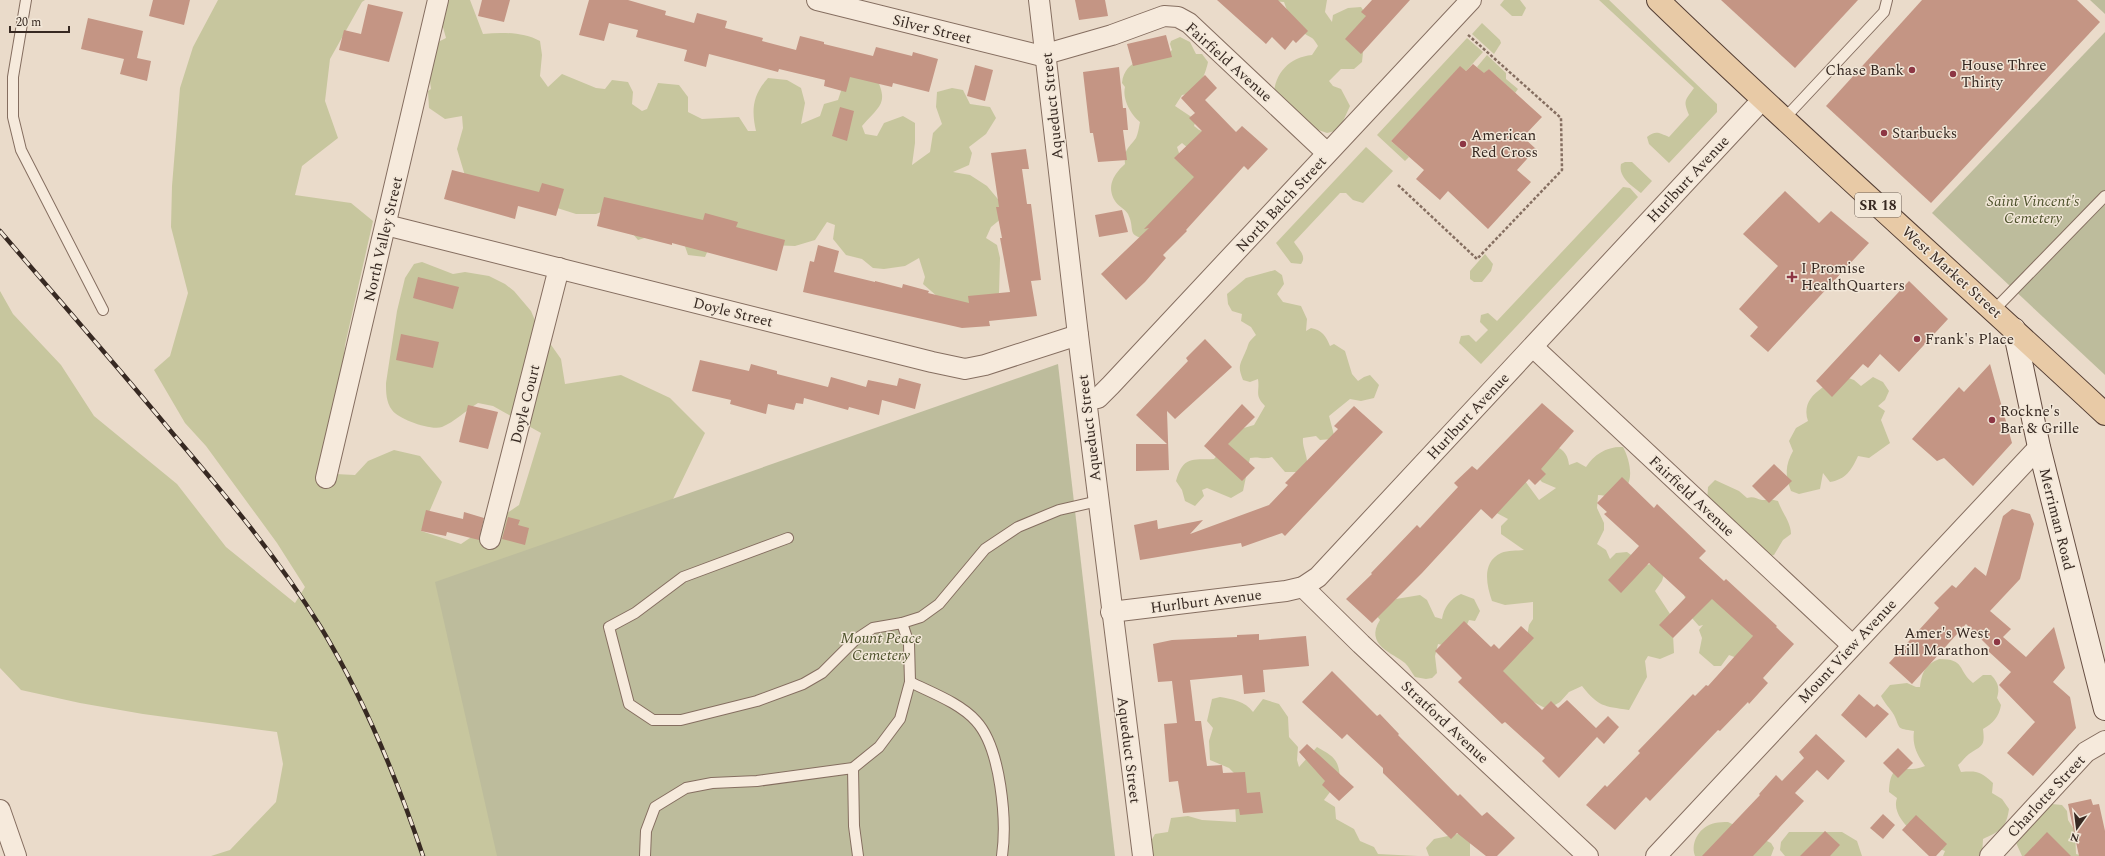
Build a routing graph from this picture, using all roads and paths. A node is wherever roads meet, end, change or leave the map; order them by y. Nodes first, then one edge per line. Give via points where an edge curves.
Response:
1 (26, 0) edge
2 (438, 0) edge
3 (817, 0) edge
4 (1039, 0) edge
5 (1471, 0) edge
6 (1658, 0) edge
7 (1887, 0) edge
8 (1467, 34) dead end
9 (1046, 56) junction
10 (1762, 100) junction
11 (1783, 120) junction
12 (1327, 153) junction
13 (1398, 185) dead end
14 (2105, 196) edge
15 (386, 225) junction
16 (559, 268) junction
17 (103, 310) dead end
18 (1994, 310) junction
19 (2014, 329) junction
20 (1078, 335) junction
21 (1533, 346) junction
22 (1087, 400) junction
23 (2105, 414) edge
24 (2039, 447) junction
25 (326, 478) dead end
26 (1098, 501) junction
27 (788, 538) dead end
28 (490, 539) dead end
29 (1303, 587) junction
30 (1111, 612) junction
31 (902, 623) junction
32 (1852, 645) junction
33 (910, 682) junction
34 (2105, 709) edge
35 (2105, 741) edge
36 (853, 768) junction
37 (0, 810) edge
38 (16, 856) edge
39 (645, 856) edge
40 (858, 856) edge
41 (1002, 856) edge
42 (1143, 856) edge
43 (1588, 856) edge
44 (1656, 856) edge
45 (1990, 856) edge

1 - 17 lane via 13,77 13,117 21,150
2 - 15 street, North Valley Street
3 - 9 street, Silver Street
4 - 9 street, Aqueduct Street
5 - 12 street, North Balch Street
6 - 10 main road, West Market Street / SR 18
7 - 11 lane via 1884,12
8 - 13 path via 1561,118 1562,170 1477,259
9 - 12 street, Fairfield Avenue via 1164,16 1178,17 1194,28
9 - 20 street, Aqueduct Street
10 - 11 main road, West Market Street / SR 18
10 - 21 street, Hurlburt Avenue
11 - 18 main road, West Market Street / SR 18
12 - 22 street, North Balch Street via 1102,394 1098,398
14 - 18 lane
15 - 16 street, Doyle Street
15 - 25 street, North Valley Street
16 - 20 street, Doyle Street via 965,369 984,366
16 - 28 street, Doyle Court
18 - 19 main road, West Market Street / SR 18
19 - 23 main road, West Market Street / SR 18
19 - 24 main road, Merriman Road
20 - 22 street, Aqueduct Street
21 - 29 street, Hurlburt Avenue via 1318,577
21 - 32 street, Fairfield Avenue
22 - 26 street, Aqueduct Street
24 - 32 street, Mount View Avenue
24 - 34 main road, Merriman Road
26 - 30 street, Aqueduct Street
26 - 31 lane via 1059,510 1018,527 985,550 939,604 921,617
27 - 31 lane via 683,578 635,613 609,627 629,704 653,720 681,720 757,701 803,684 822,673 856,640 873,628
29 - 30 street, Hurlburt Avenue
29 - 43 street, Stratford Avenue
30 - 42 street, Aqueduct Street
31 - 33 lane via 909,644
32 - 44 street, Mount View Avenue
33 - 36 lane via 900,719 879,747
33 - 41 lane via 957,706 976,721 991,746 998,768 1005,838
35 - 45 street, Charlotte Street via 2086,752
36 - 39 lane via 686,788 655,807 646,831
36 - 40 lane via 854,826
37 - 38 street

